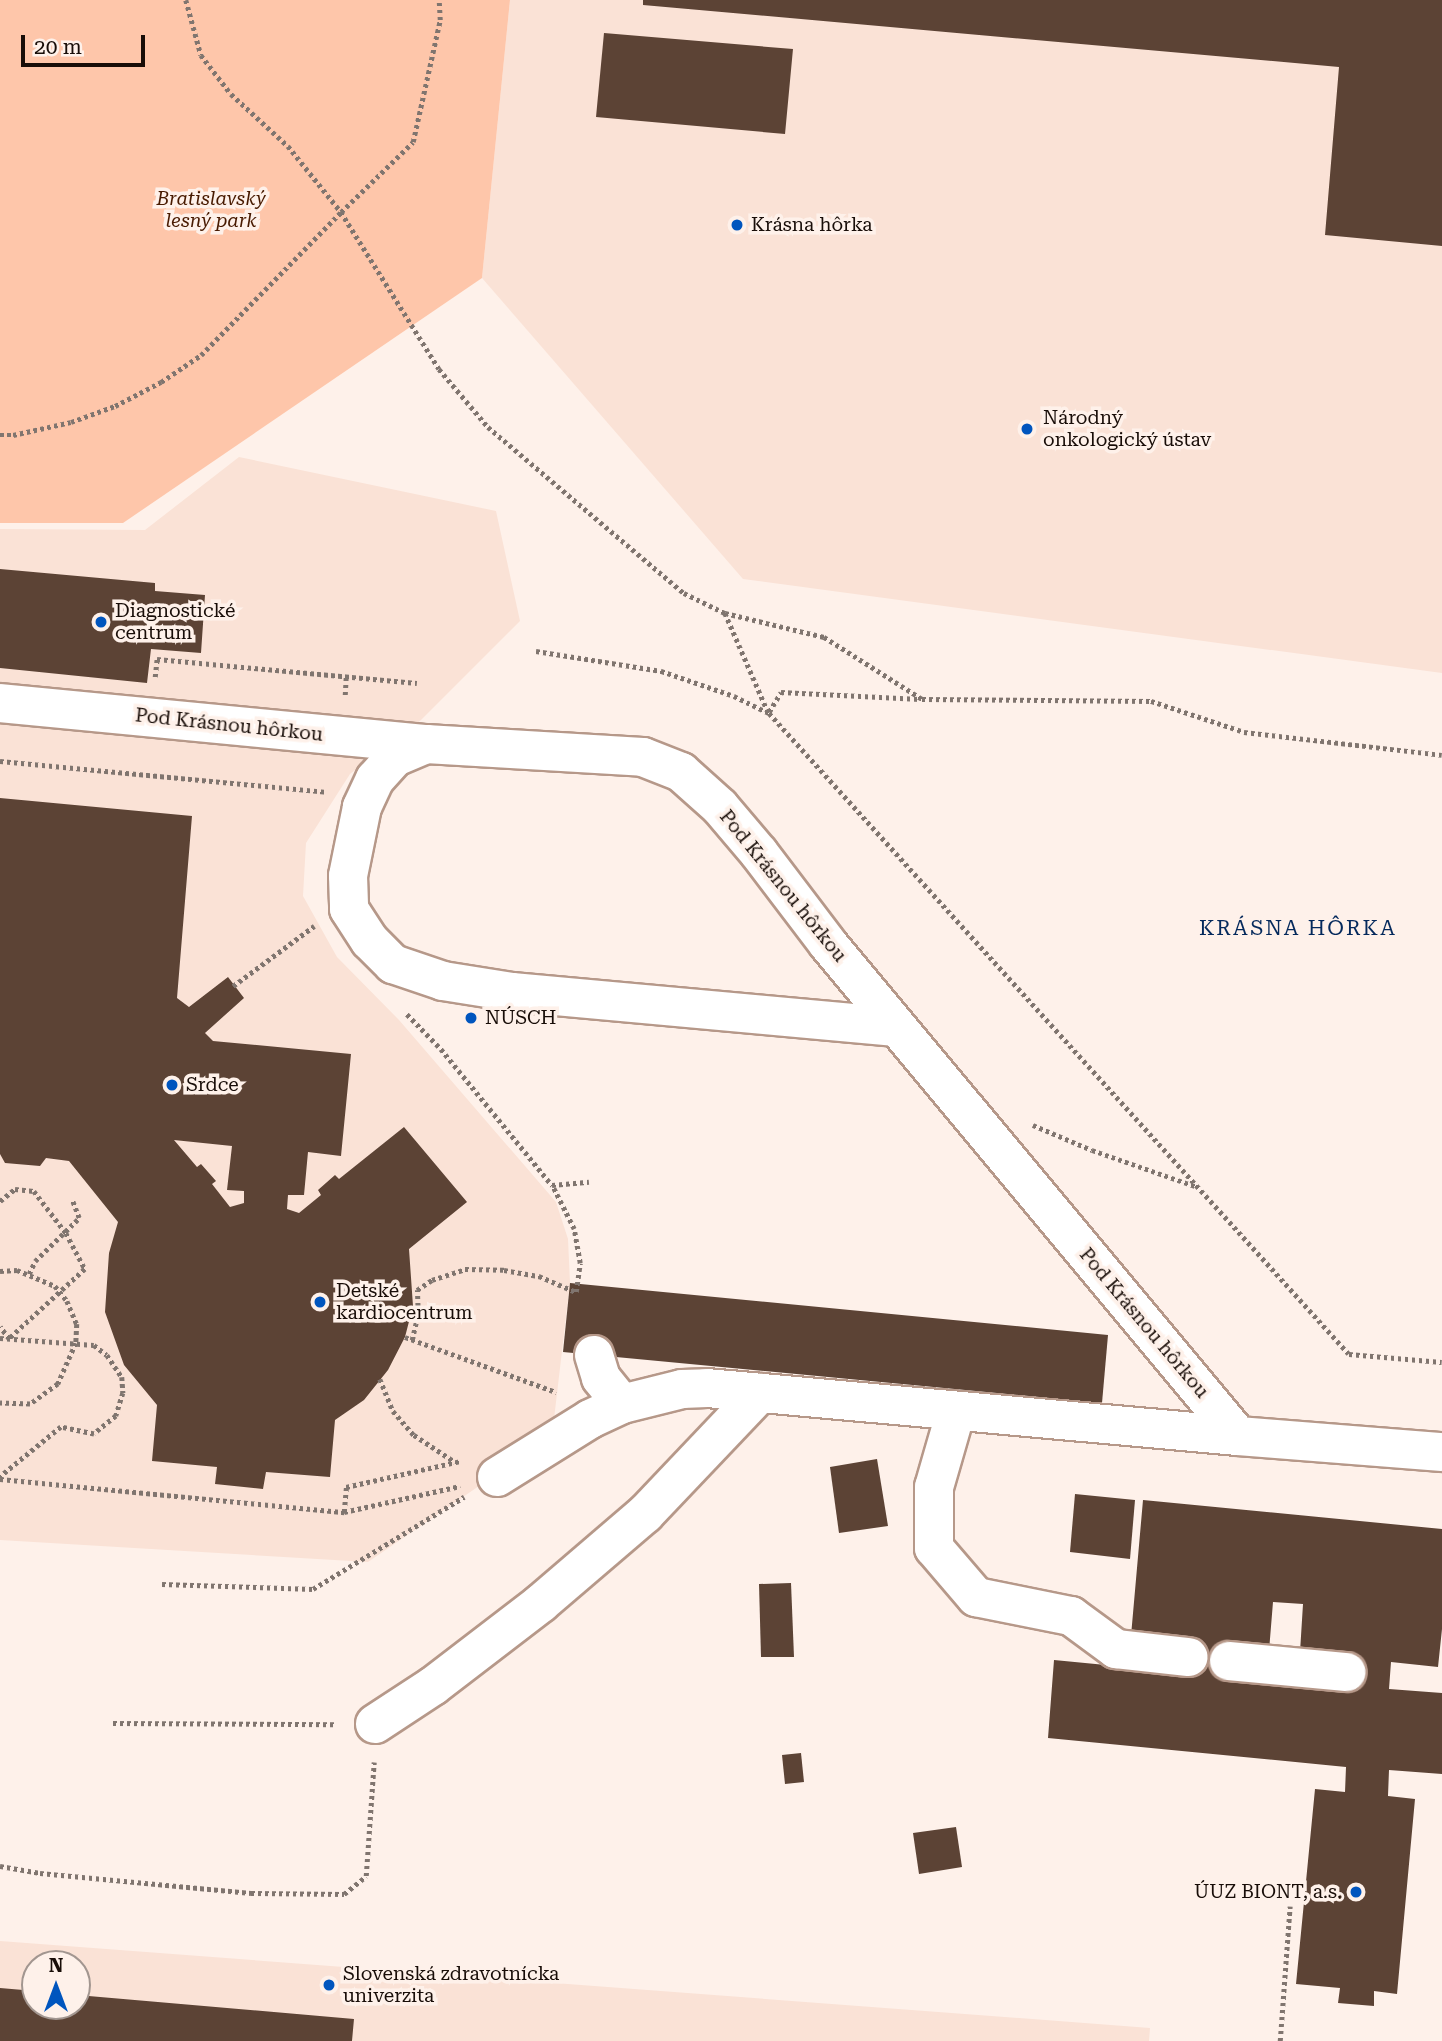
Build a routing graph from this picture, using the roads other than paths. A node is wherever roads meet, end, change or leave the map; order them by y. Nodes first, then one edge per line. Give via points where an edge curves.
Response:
1 (0, 703) edge
2 (426, 744) junction
3 (896, 1027) junction
4 (594, 1354) dead end
5 (760, 1393) junction
6 (622, 1404) junction
7 (956, 1411) junction
8 (1237, 1436) junction
9 (1442, 1452) edge
10 (482, 1469) road end
11 (1189, 1657) dead end
12 (1229, 1661) dead end
13 (1346, 1672) dead end
14 (376, 1724) road end

1 - 2 street, Pod Krásnou hôrkou
2 - 3 street, Pod Krásnou hôrkou via 643,757 681,772 720,807
2 - 3 street via 395,757 376,779 362,807 348,876 349,909 370,941 393,964 443,981 512,992
3 - 8 street, Pod Krásnou hôrkou
4 - 6 street via 601,1378
5 - 6 street via 681,1389
5 - 7 street
5 - 14 street via 645,1514 541,1603
6 - 10 street
7 - 8 street
7 - 11 street via 934,1487 934,1548 976,1597 1071,1616 1116,1649
8 - 9 street
12 - 13 street

